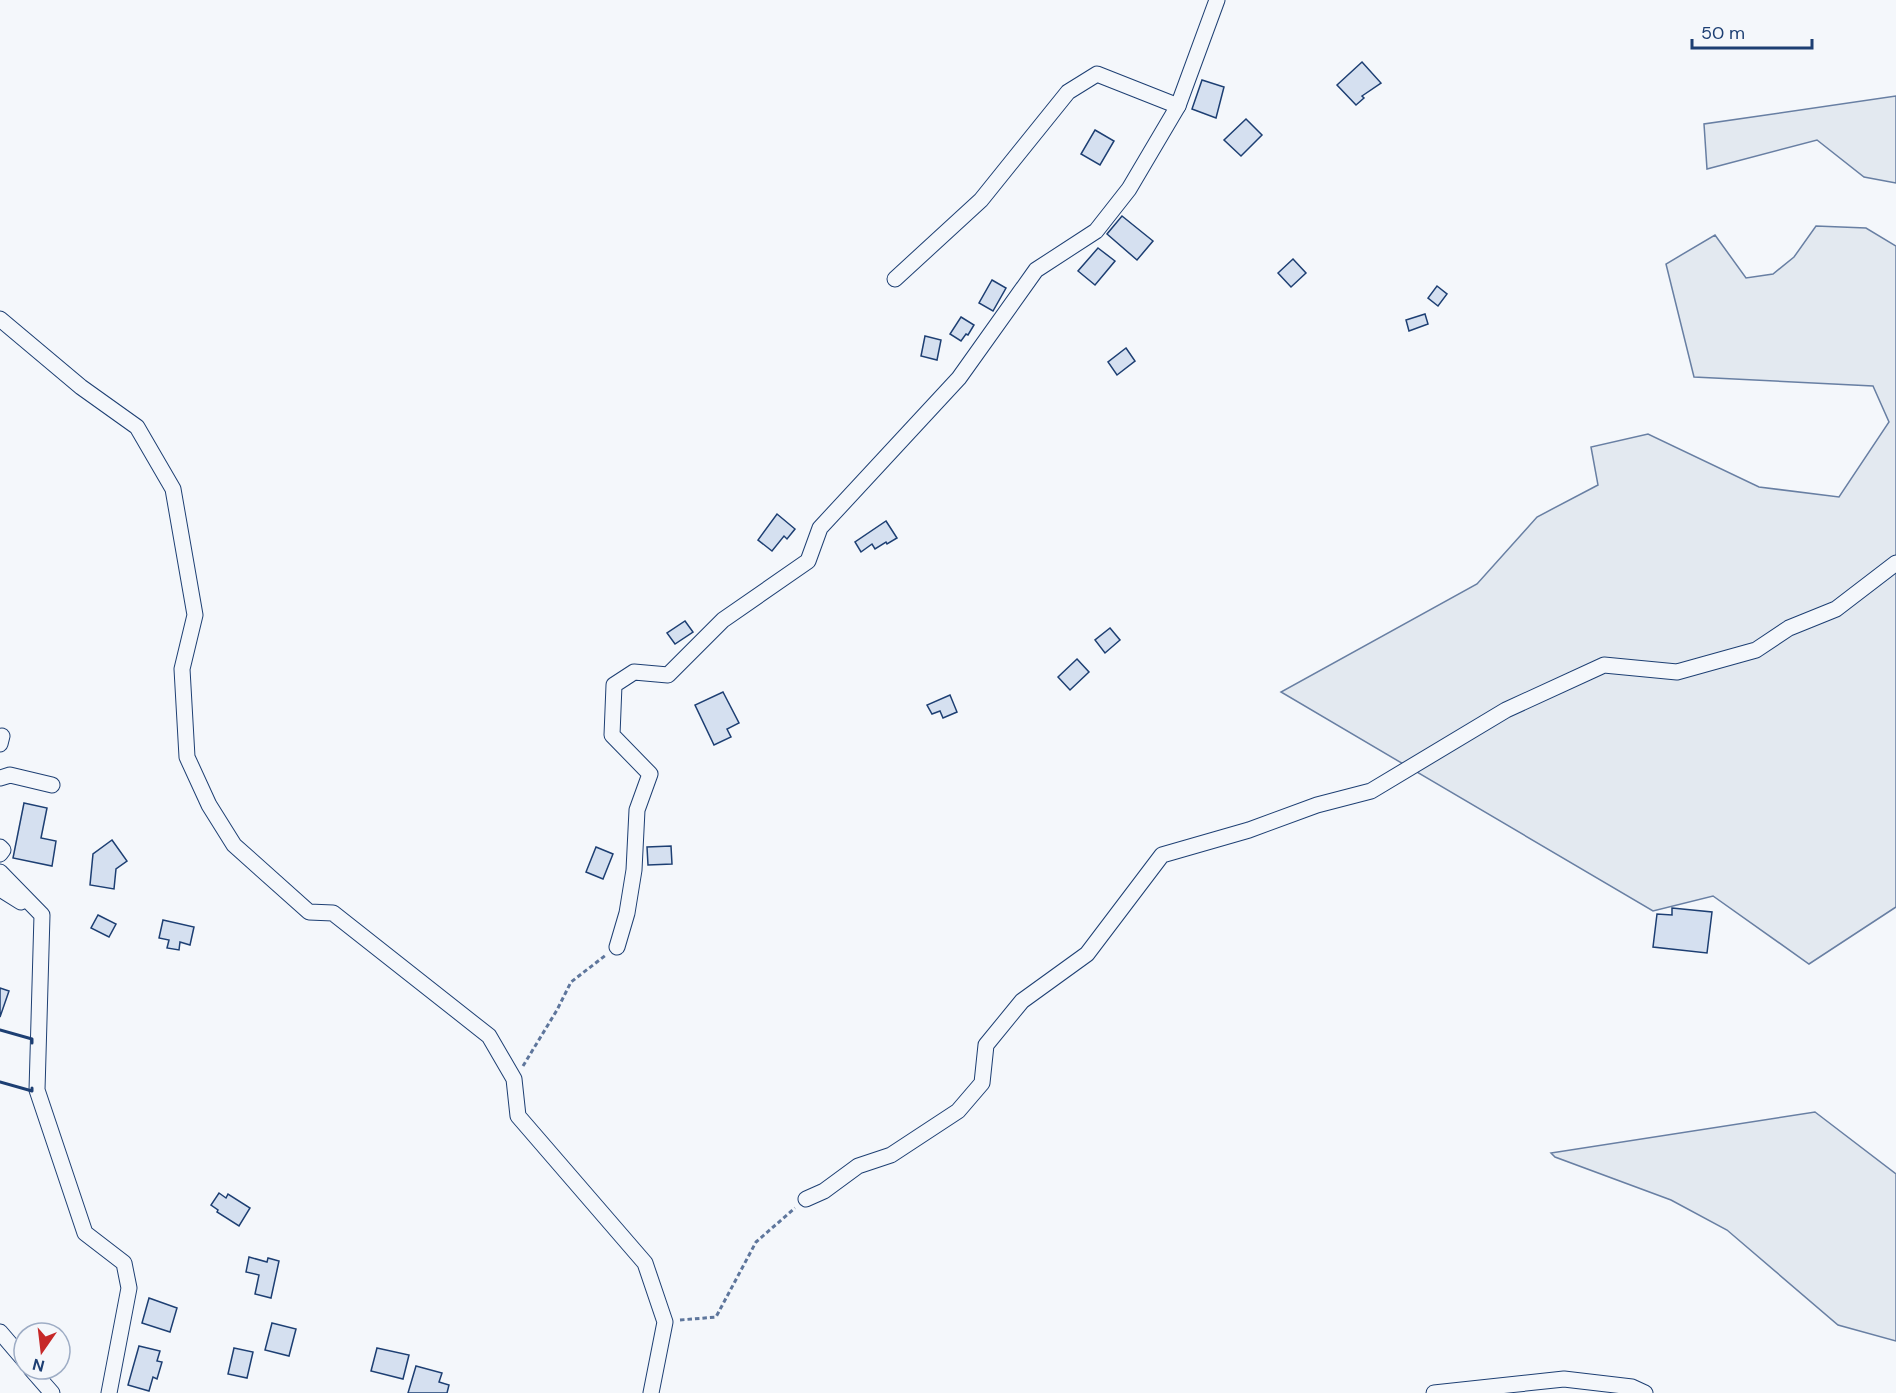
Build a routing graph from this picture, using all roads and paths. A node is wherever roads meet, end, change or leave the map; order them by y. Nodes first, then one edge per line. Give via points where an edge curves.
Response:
1 (1217, 0) edge
2 (1178, 106) junction
3 (895, 279) dead end
4 (0, 319) edge
5 (1896, 563) edge
6 (0, 778) edge
7 (52, 785) dead end
8 (0, 847) edge
9 (0, 854) edge
10 (0, 872) edge
11 (0, 889) edge
12 (42, 915) junction
13 (617, 947) joint
14 (514, 1079) junction
15 (806, 1199) joint
16 (665, 1322) junction
17 (0, 1332) edge
18 (12, 1346) edge
19 (42, 1381) edge
20 (52, 1393) edge
21 (109, 1393) edge
22 (651, 1393) edge
23 (1434, 1393) edge
24 (1645, 1393) edge

1 - 2 street
2 - 3 street via 1097,74 1068,92 981,200
2 - 13 street via 1129,189 1096,231 1036,270 958,378 820,528 808,561 723,620 668,675 633,672 614,684 612,735 650,774 637,810 634,870
4 - 14 street via 81,387 137,427 173,489 195,615 182,669 187,757 209,805 234,845 309,912 333,913 489,1036
5 - 15 street via 1836,609 1789,628 1756,650 1677,672 1604,665 1506,710 1371,791 1162,855 1087,954 1022,1001 986,1045 982,1083 958,1111 891,1155 858,1166
6 - 7 street via 10,775
8 - 9 street
10 - 12 street
11 - 12 street
12 - 21 street via 37,1090 85,1233 124,1263 129,1288
13 - 14 path via 571,982
14 - 16 street via 518,1116 645,1263
15 - 16 path via 756,1242 716,1317
16 - 22 street
17 - 18 street
19 - 20 street
23 - 24 street via 1564,1379

